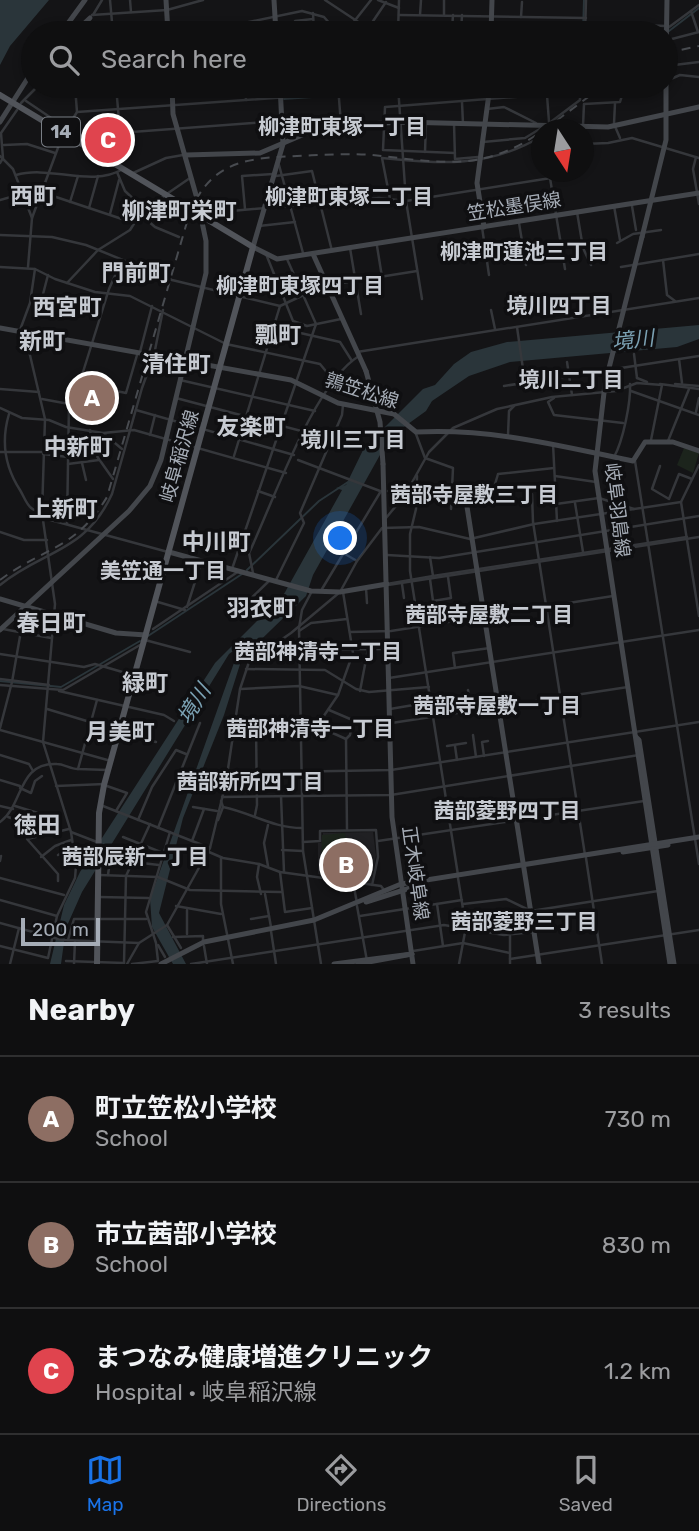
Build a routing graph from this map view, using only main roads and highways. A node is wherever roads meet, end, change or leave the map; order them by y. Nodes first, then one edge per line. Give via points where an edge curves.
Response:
1 (85, 0) edge
2 (166, 0) edge
3 (274, 0) edge
4 (492, 0) edge
5 (667, 0) edge
6 (91, 17) road end
7 (70, 21) edge
8 (88, 21) edge
9 (168, 21) edge
10 (275, 21) edge
11 (492, 21) edge
12 (666, 21) edge
13 (21, 87) edge
14 (0, 95) edge
15 (172, 98) edge
16 (281, 98) edge
17 (489, 98) edge
18 (666, 98) edge
19 (11, 101) junction
20 (699, 107) edge
21 (667, 115) junction
22 (0, 122) edge
23 (485, 124) junction
24 (531, 125) edge
25 (594, 126) edge
26 (283, 144) junction
27 (186, 155) junction
28 (698, 193) edge
29 (196, 195) dead end
30 (651, 200) junction
31 (198, 203) dead end
32 (201, 216) junction
33 (483, 227) junction
34 (253, 247) junction
35 (313, 254) junction
36 (0, 328) edge
37 (184, 360) junction
38 (220, 367) junction
39 (596, 451) junction
40 (699, 451) edge
41 (405, 495) road end
42 (169, 552) junction
43 (387, 584) junction
44 (0, 598) edge
45 (25, 608) junction
46 (0, 629) edge
47 (145, 639) junction
48 (639, 755) junction
49 (697, 839) edge
50 (653, 846) junction
51 (524, 866) junction
52 (401, 886) junction
53 (357, 904) junction
54 (668, 935) junction
55 (411, 953) junction
56 (168, 961) edge
57 (367, 962) edge
58 (97, 963) edge
59 (162, 964) edge
60 (334, 964) edge
61 (358, 964) edge
62 (413, 964) edge
63 (539, 964) edge
64 (672, 964) edge

1 - 7 main road
2 - 9 main road
3 - 10 main road
4 - 11 main road
5 - 12 main road
6 - 8 main road
13 - 19 main road
14 - 19 main road, 14
15 - 27 main road
16 - 26 main road
17 - 23 main road
18 - 21 main road, 岐阜羽島線
19 - 22 main road
19 - 32 main road, 14
20 - 21 main road
21 - 25 main road
21 - 30 main road, 岐阜羽島線
23 - 24 main road
23 - 26 main road via 401,122 316,128
23 - 33 main road via 478,190
26 - 27 main road via 254,153
26 - 34 main road
27 - 29 main road
28 - 30 main road, 笠松墨俣線
30 - 33 main road, 笠松墨俣線
30 - 39 main road, 岐阜羽島線, bridge via 603,393
31 - 32 main road
32 - 34 main road, 14
32 - 37 main road via 206,265
33 - 35 main road, 笠松墨俣線
34 - 35 main road, 笠松墨俣線 via 287,259
34 - 38 main road, 岐阜稲沢線
35 - 43 main road, 正木岐阜線, bridge via 366,371 379,414
36 - 37 main road, 鶉笠松線
37 - 38 main road, 鶉笠松線
37 - 45 main road via 166,439 155,475 143,495
38 - 39 main road, 鶉笠松線 via 296,382 343,405 389,412 414,431 508,436
38 - 42 main road, 岐阜稲沢線
39 - 40 main road via 635,461 641,444 651,442
39 - 48 main road, 岐阜羽島線 via 596,482
41 - 51 main road via 465,494
42 - 43 main road via 312,591 342,592
42 - 47 main road, 岐阜稲沢線
43 - 52 main road, 正木岐阜線 via 391,794
44 - 45 main road
45 - 46 main road
45 - 47 main road
47 - 58 main road, 岐阜稲沢線 via 100,805
48 - 50 main road, 岐阜羽島線
48 - 50 main road, 岐阜羽島線
49 - 50 main road
50 - 51 main road
50 - 54 main road, 岐阜羽島線
50 - 54 main road, 岐阜羽島線
51 - 52 main road
51 - 63 main road
52 - 53 main road
52 - 53 main road
52 - 55 main road, 正木岐阜線
53 - 56 main road via 314,921 227,937
54 - 64 main road, 岐阜羽島線
55 - 57 main road
55 - 62 main road, 正木岐阜線
56 - 59 main road
57 - 60 main road
57 - 61 main road

